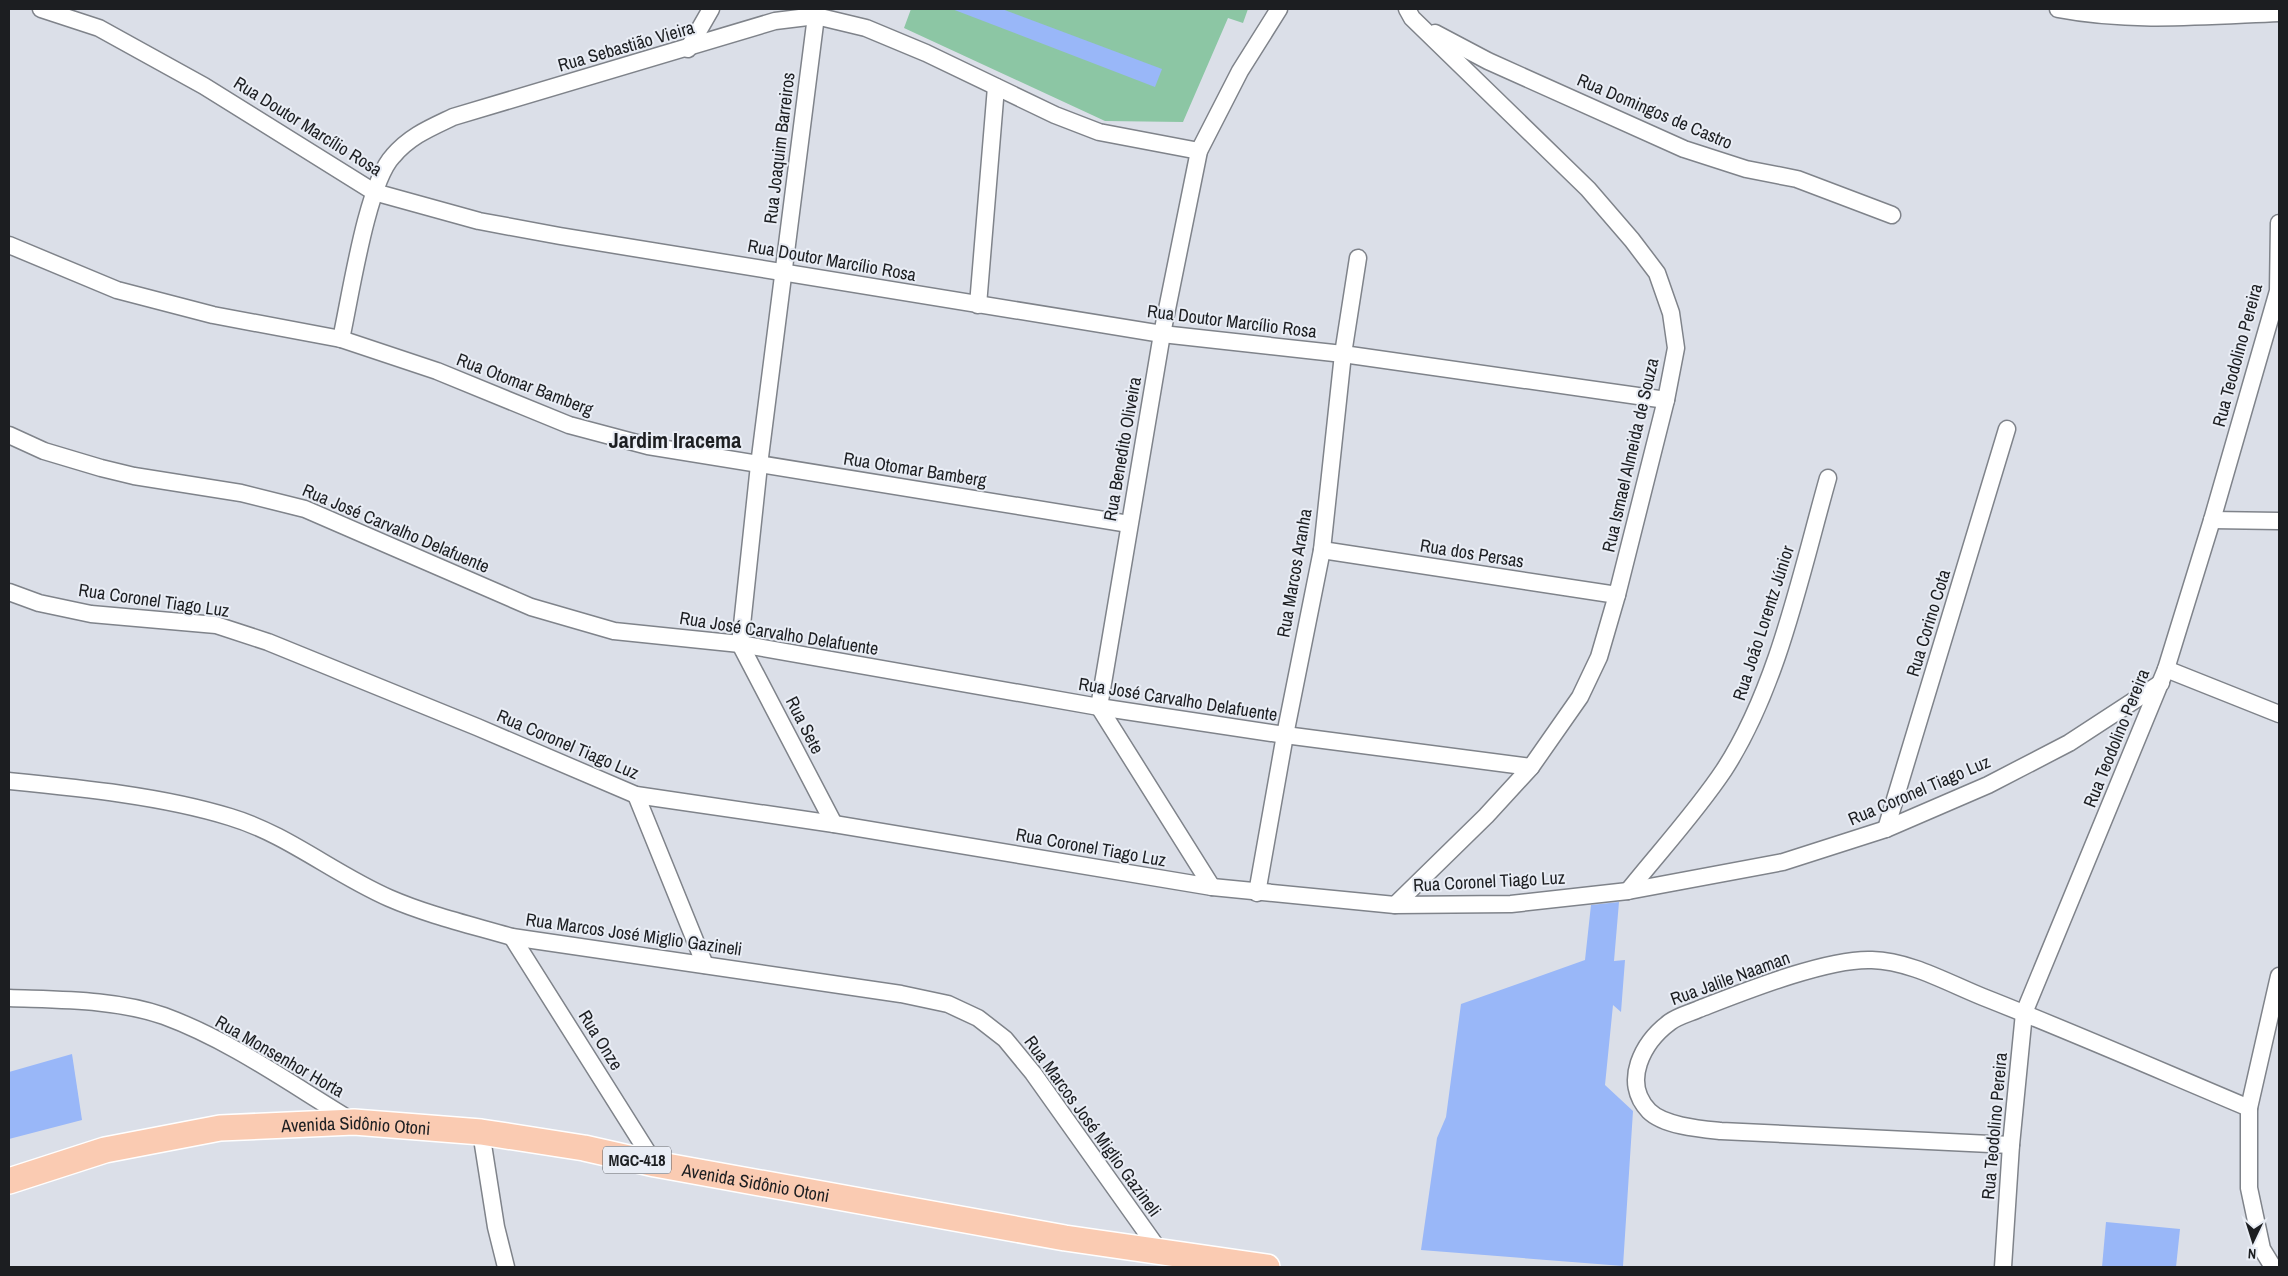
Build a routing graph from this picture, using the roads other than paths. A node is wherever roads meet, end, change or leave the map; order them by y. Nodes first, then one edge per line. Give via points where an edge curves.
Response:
1 (41, 9) edge
2 (711, 9) edge
3 (1279, 9) edge
4 (2058, 9) edge
5 (1410, 14) edge
6 (2279, 14) edge
7 (816, 16) junction
8 (688, 49) junction
9 (996, 87) junction
10 (1199, 151) junction
11 (374, 192) junction
12 (1892, 215) dead end
13 (2279, 223) edge
14 (9, 245) edge
15 (1358, 258) dead end
16 (783, 272) junction
17 (2279, 291) edge
18 (978, 305) junction
19 (1162, 334) junction
20 (341, 339) junction
21 (1343, 354) junction
22 (1666, 400) junction
23 (2007, 429) dead end
24 (9, 435) edge
25 (9, 447) edge
26 (44, 451) junction
27 (759, 465) junction
28 (1828, 478) dead end
29 (2212, 520) junction
30 (2279, 521) edge
31 (1129, 524) junction
32 (1322, 550) junction
33 (9, 592) edge
34 (1617, 595) junction
35 (740, 644) junction
36 (2164, 676) junction
37 (1099, 707) junction
38 (2279, 714) edge
39 (1284, 735) junction
40 (1531, 767) junction
41 (9, 781) edge
42 (636, 795) junction
43 (834, 824) junction
44 (1886, 830) junction
45 (1212, 887) junction
46 (1628, 891) junction
47 (1257, 893) junction
48 (1395, 905) junction
49 (512, 936) junction
50 (705, 965) junction
51 (2279, 976) edge
52 (9, 998) edge
53 (2024, 1013) junction
54 (2249, 1108) junction
55 (354, 1122) junction
56 (481, 1132) junction
57 (2011, 1145) junction
58 (655, 1164) junction
59 (9, 1181) edge
60 (1161, 1253) junction
61 (1221, 1265) edge
62 (506, 1267) edge
63 (1259, 1267) edge
64 (2003, 1267) edge
65 (2273, 1267) edge

1 - 11 street, Rua Doutor Marcílio Rosa via 99,28 204,86
2 - 8 street
3 - 10 street, Rua Benedito Oliveira via 1240,71
4 - 6 street via 2152,17
5 - 12 street, Rua Domingos de Castro via 1448,41 1488,61 1684,149 1746,169 1797,178
5 - 22 street, Rua Ismael Almeida de Souza via 1588,189 1657,273 1671,313 1676,348
7 - 8 street, Rua Sebastião Vieira via 775,21
7 - 9 street, Rua Sebastião Vieira via 866,28
7 - 16 street, Rua Joaquim Barreiros
8 - 11 street, Rua Sebastião Vieira via 453,117 414,135 391,157
9 - 10 street, Rua Sebastião Vieira via 1099,132
9 - 18 street
10 - 19 street, Rua Benedito Oliveira
11 - 16 street, Rua Doutor Marcílio Rosa via 479,221
11 - 20 street, Rua Sebastião Vieira
13 - 17 street, Rua Teodolino Pereira
14 - 20 street, Rua Otomar Bamberg via 117,290 213,316
15 - 21 street, Rua Marcos Aranha
16 - 18 street, Rua Doutor Marcílio Rosa
16 - 27 street, Rua Joaquim Barreiros
17 - 29 street, Rua Teodolino Pereira
18 - 19 street, Rua Doutor Marcílio Rosa
19 - 21 street, Rua Doutor Marcílio Rosa
19 - 31 street, Rua Benedito Oliveira
20 - 27 street, Rua Otomar Bamberg via 437,371 569,425 648,446
21 - 22 street, Rua Doutor Marcílio Rosa
21 - 32 street, Rua Marcos Aranha
22 - 34 street, Rua Ismael Almeida de Souza
23 - 44 street, Rua Corino Cota
24 - 26 street
25 - 26 street
26 - 35 street, Rua José Carvalho Delafuente via 134,476 241,492 305,509 530,607 614,631
27 - 31 street, Rua Otomar Bamberg
27 - 35 street, Rua Joaquim Barreiros
28 - 46 street, Rua João Lorentz Júnior via 1777,656 1751,722 1724,770
29 - 30 street
29 - 36 street, Rua Teodolino Pereira
31 - 37 street, Rua Benedito Oliveira
32 - 34 street, Rua dos Persas
32 - 39 street, Rua Marcos Aranha
33 - 42 street, Rua Coronel Tiago Luz via 91,614 216,625 268,642
34 - 40 street, Rua Ismael Almeida de Souza via 1599,657 1580,697
35 - 37 street, Rua José Carvalho Delafuente
35 - 43 street, Rua Sete
36 - 38 street
36 - 44 street, Rua Coronel Tiago Luz via 2069,744 1988,785
36 - 53 street, Rua Teodolino Pereira
37 - 39 street, Rua José Carvalho Delafuente
37 - 45 street
39 - 40 street, Rua José Carvalho Delafuente
39 - 47 street, Rua Marcos Aranha
40 - 48 street, Rua Ismael Almeida de Souza
41 - 49 street, Rua Marcos José Miglio Gazineli via 167,802 231,817 282,839 389,898
42 - 43 street, Rua Coronel Tiago Luz
42 - 50 street
43 - 45 street, Rua Coronel Tiago Luz
44 - 46 street, Rua Coronel Tiago Luz via 1782,862
45 - 47 street, Rua Coronel Tiago Luz
46 - 48 street, Rua Coronel Tiago Luz via 1511,904
47 - 48 street, Rua Coronel Tiago Luz
49 - 50 street, Rua Marcos José Miglio Gazineli
49 - 58 street, Rua Onze
50 - 60 street, Rua Marcos José Miglio Gazineli via 901,994 948,1004 978,1018 1005,1039 1033,1073
51 - 54 street
52 - 55 street, Rua Monsenhor Horta via 102,1003 162,1016 220,1040
53 - 54 street, Rua Jalile Naaman
53 - 57 street, Rua Teodolino Pereira
53 - 57 street, Rua Jalile Naaman via 1906,966 1872,960 1841,963 1796,975 1671,1021 1650,1041 1637,1064 1636,1087 1649,1111 1679,1126 1722,1131
54 - 65 street via 2249,1188 2262,1249
55 - 56 main road, Avenida Sidônio Otoni / MGC-418
55 - 59 main road, Avenida Sidônio Otoni / MGC-418 via 220,1128 105,1150
56 - 58 main road, Avenida Sidônio Otoni / MGC-418 via 584,1148
56 - 62 street via 496,1227
57 - 64 street, Rua Teodolino Pereira
58 - 60 main road, Avenida Sidônio Otoni / MGC-418
60 - 61 main road, Avenida Sidônio Otoni / MGC-418
61 - 63 main road, Avenida Sidônio Otoni / MGC-418

